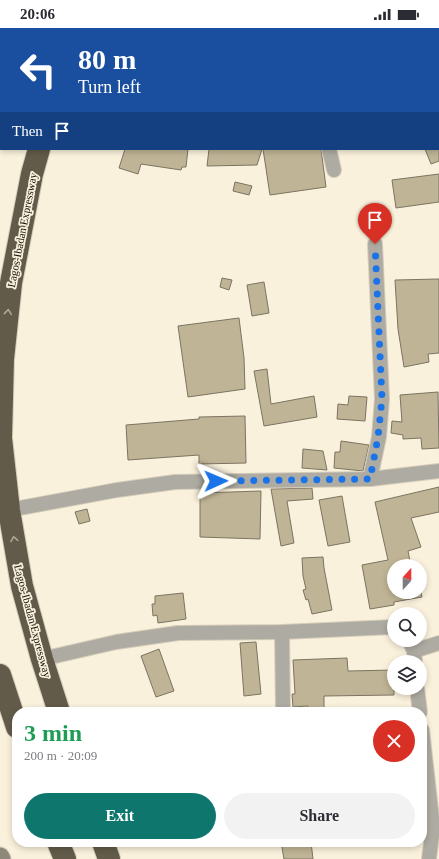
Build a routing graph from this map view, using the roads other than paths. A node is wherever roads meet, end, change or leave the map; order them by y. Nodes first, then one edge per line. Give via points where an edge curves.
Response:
1 (39, 150) edge
2 (330, 150) edge
3 (334, 170) dead end
4 (375, 244) dead end
5 (439, 471) edge
6 (370, 479) junction
7 (9, 510) junction
8 (387, 627) edge
9 (282, 632) junction
10 (439, 643) edge
11 (412, 651) edge
12 (42, 659) junction
13 (0, 675) edge
14 (419, 695) edge
15 (57, 707) edge
16 (282, 707) edge
17 (420, 707) edge
18 (12, 712) edge
19 (427, 778) edge
20 (60, 847) edge
21 (105, 847) edge
22 (65, 859) edge
23 (109, 859) edge
24 (429, 859) edge

7 -> 1 highway, Lagos-Ibadan Expressway via 1,438 3,360 11,283
2 - 3 street
4 - 6 street via 382,399
5 - 6 street
6 - 7 street via 175,482
12 -> 7 highway, Lagos-Ibadan Expressway via 22,586
8 - 9 street
9 - 12 street via 178,634 116,642
9 - 16 street
10 - 11 street
12 - 15 highway, Lagos-Ibadan Expressway
13 - 18 highway
14 - 17 street
19 - 24 street via 432,827
20 - 22 highway
21 - 23 highway

